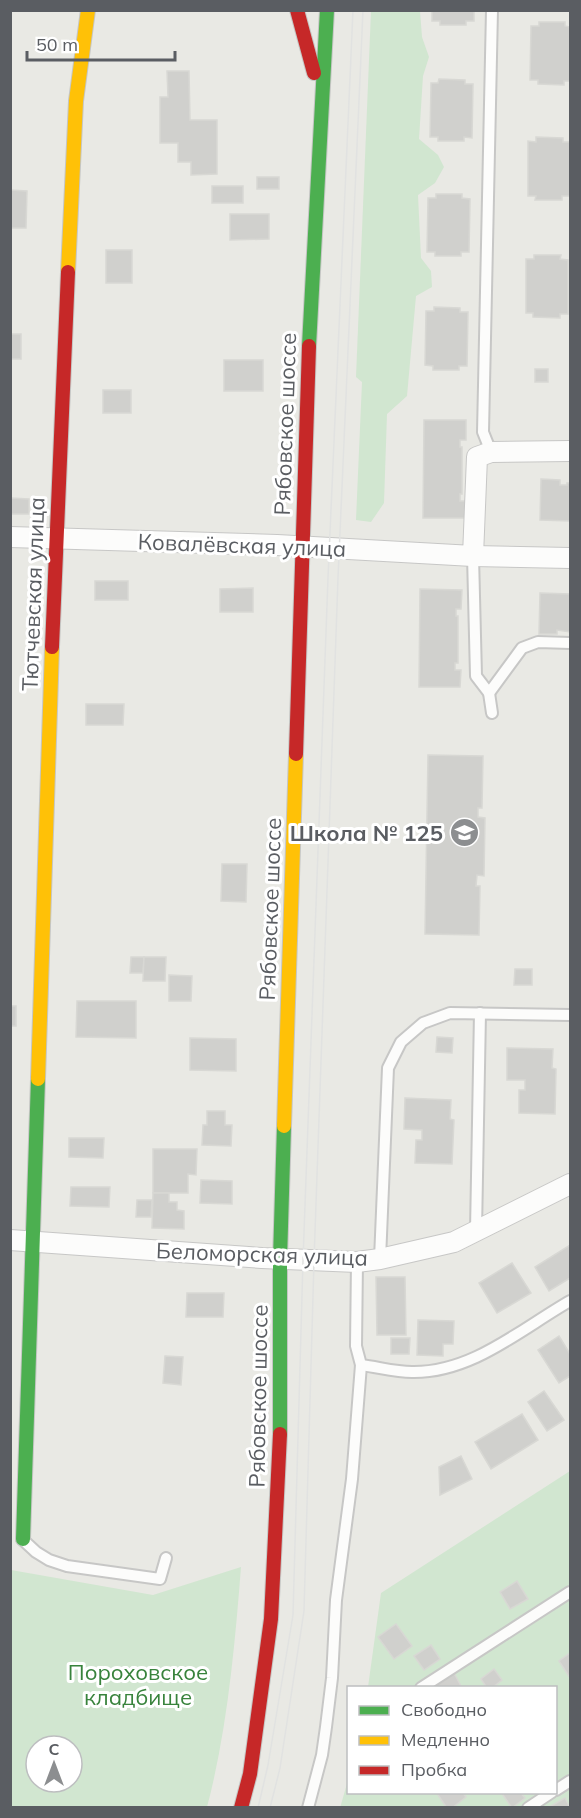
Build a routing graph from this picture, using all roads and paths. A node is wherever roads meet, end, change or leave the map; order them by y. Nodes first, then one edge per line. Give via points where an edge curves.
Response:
1 (88, 10) edge
2 (297, 10) edge
3 (327, 10) edge
4 (492, 10) edge
5 (320, 114) junction
6 (570, 451) edge
7 (491, 452) junction
8 (10, 537) edge
9 (56, 538) junction
10 (302, 547) junction
11 (473, 556) junction
12 (570, 558) edge
13 (570, 643) edge
14 (489, 693) junction
15 (492, 713) dead end
16 (480, 1013) junction
17 (570, 1015) edge
18 (570, 1184) edge
19 (476, 1231) junction
20 (10, 1240) edge
21 (32, 1242) junction
22 (380, 1258) junction
23 (280, 1259) junction
24 (357, 1262) junction
25 (570, 1301) edge
26 (361, 1365) junction
27 (17, 1537) edge
28 (166, 1558) dead end
29 (570, 1592) edge
30 (423, 1686) edge
31 (570, 1781) edge
32 (557, 1789) edge
33 (549, 1794) edge
34 (241, 1808) edge
35 (308, 1808) edge
36 (528, 1808) edge

1 - 9 main road, Тютчевская улица via 76,100
2 - 5 main road via 314,70
3 - 5 main road, Рябовское шоссе
4 - 7 lane via 483,432
5 - 10 main road, Рябовское шоссе
6 - 7 street
7 - 11 street via 477,457
8 - 9 street, Ковалёвская улица
9 - 10 street, Ковалёвская улица
9 - 21 main road, Тютчевская улица
10 - 11 street, Ковалёвская улица
10 - 23 main road, Рябовское шоссе
11 - 12 street, Ковалёвская улица
11 - 14 lane via 476,676
13 - 14 lane via 538,642 522,648
14 - 15 lane
16 - 17 lane
16 - 19 lane
16 - 22 lane via 450,1012 423,1023 400,1042 388,1068
18 - 19 street, Беломорская улица
19 - 22 street, Беломорская улица via 454,1242
20 - 21 street, Беломорская улица
21 - 23 street, Беломорская улица
21 - 27 main road, Тютчевская улица
22 - 24 street, Беломорская улица
23 - 24 street, Беломорская улица
23 - 34 main road, Рябовское шоссе via 280,1440 271,1619 250,1774
24 - 26 lane via 356,1346
25 - 26 lane via 498,1347 436,1370 411,1372
26 - 35 lane via 352,1479 336,1600 332,1678 322,1755
27 - 28 lane via 49,1560 67,1566 160,1579
29 - 30 lane
31 - 32 lane
33 - 36 lane

